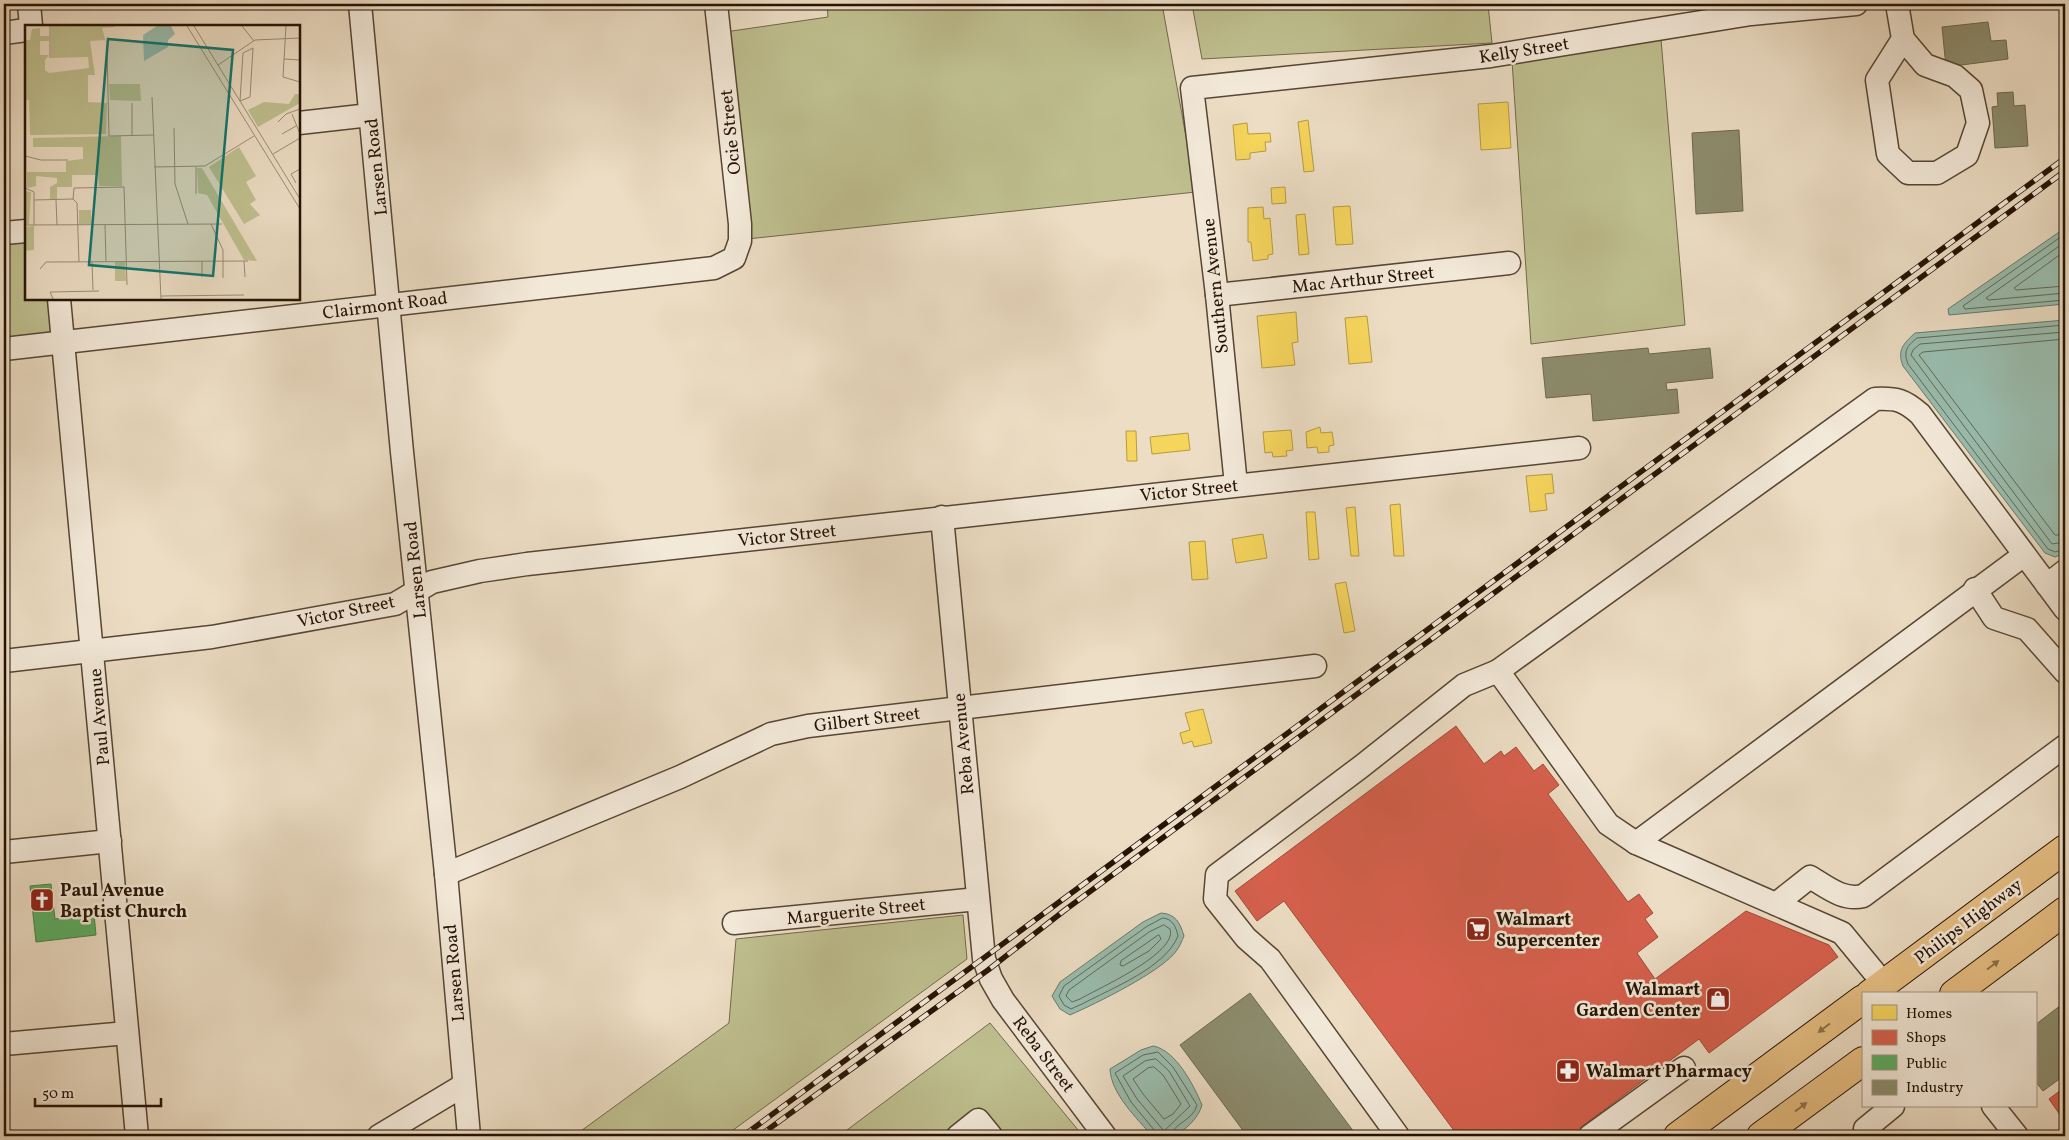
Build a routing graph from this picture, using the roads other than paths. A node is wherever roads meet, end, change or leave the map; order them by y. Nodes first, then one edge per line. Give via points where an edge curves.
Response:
1 (29, 4) edge
2 (360, 4) edge
3 (716, 4) edge
4 (1856, 4) edge
5 (1896, 4) edge
6 (31, 25) edge
7 (25, 30) edge
8 (4, 33) edge
9 (1903, 39) junction
10 (1192, 88) joint
11 (370, 115) junction
12 (300, 124) edge
13 (25, 231) edge
14 (4, 233) edge
15 (734, 258) joint
16 (1509, 263) dead end
17 (1217, 295) junction
18 (59, 300) edge
19 (389, 305) junction
20 (63, 342) junction
21 (4, 349) edge
22 (1579, 448) dead end
23 (1236, 485) junction
24 (942, 517) junction
25 (2024, 554) junction
26 (2065, 571) edge
27 (2047, 585) junction
28 (1975, 589) junction
29 (417, 590) junction
30 (2065, 609) edge
31 (93, 652) junction
32 (4, 661) edge
33 (1315, 666) dead end
34 (1498, 671) junction
35 (2065, 672) edge
36 (959, 707) junction
37 (2065, 746) edge
38 (110, 841) junction
39 (1636, 842) junction
40 (2065, 849) edge
41 (4, 852) edge
42 (446, 874) junction
43 (978, 899) junction
44 (1776, 904) junction
45 (2064, 915) edge
46 (734, 923) dead end
47 (988, 970) joint
48 (1872, 992) edge
49 (1957, 992) edge
50 (1862, 999) edge
51 (127, 1033) junction
52 (4, 1044) edge
53 (1862, 1062) edge
54 (1684, 1068) dead end
55 (464, 1085) junction
56 (1890, 1108) edge
57 (1995, 1108) edge
58 (1864, 1129) dead end
59 (138, 1136) edge
60 (378, 1136) edge
61 (469, 1136) edge
62 (958, 1136) edge
63 (991, 1136) edge
64 (1105, 1136) edge
65 (1398, 1136) edge
66 (1590, 1136) edge
67 (1678, 1136) edge
68 (1762, 1136) edge
69 (2017, 1136) edge

1 - 6 street
2 - 11 street, Larsen Road
3 - 15 street, Ocie Street via 740,224 740,241
4 - 10 street, Kelly Street via 1751,14 1491,56
5 - 9 street
7 - 8 street
9 - 9 street via 1876,80 1888,154 1908,173 1937,174 1966,155 1978,123 1971,90 1954,76 1924,65
10 - 17 street, Southern Avenue
11 - 12 street
11 - 19 street, Larsen Road
13 - 14 street
15 - 19 street, Clairmont Road via 714,268
16 - 17 street, Mac Arthur Street
17 - 23 street, Southern Avenue
18 - 20 street, Paul Avenue
19 - 20 street, Clairmont Road
19 - 29 street, Larsen Road
20 - 21 street, Clairmont Road
20 - 31 street, Paul Avenue
22 - 23 street, Victor Street
23 - 24 street, Victor Street
24 - 29 street, Victor Street via 518,565 432,582
24 - 36 street, Reba Avenue
25 - 27 street
25 - 28 street
25 - 34 street via 1920,414 1907,402 1875,399
26 - 27 street
27 - 30 street
28 - 35 street via 1994,618 2027,629
28 - 39 street
29 - 31 street, Victor Street via 395,604 212,637
29 - 42 street, Larsen Road
31 - 32 street, Victor Street
31 - 38 street, Paul Avenue
33 - 36 street, Gilbert Street
34 - 39 street via 1608,824
34 - 65 street via 1464,685 1216,875 1215,899 1246,938 1270,959
36 - 42 street, Gilbert Street via 808,726 771,734 680,777
36 - 43 street, Reba Avenue
37 - 44 street via 1863,896 1843,896 1810,877
38 - 41 street
38 - 51 street, Paul Avenue
39 - 44 street
40 - 48 main road, Philips Highway
42 - 55 street, Larsen Road
43 - 46 street, Marguerite Street
43 - 47 street, Reba Avenue
44 - 48 street via 1842,933
49 -> 45 main road
47 - 64 street, Reba Street via 1004,1000
50 -> 67 main road, Philips Highway
51 - 52 street
51 - 59 street, Paul Avenue
68 -> 53 main road
54 - 66 street
55 - 60 street
55 - 61 street, Larsen Road
56 - 58 street
57 - 69 street
62 - 63 street via 978,1120

